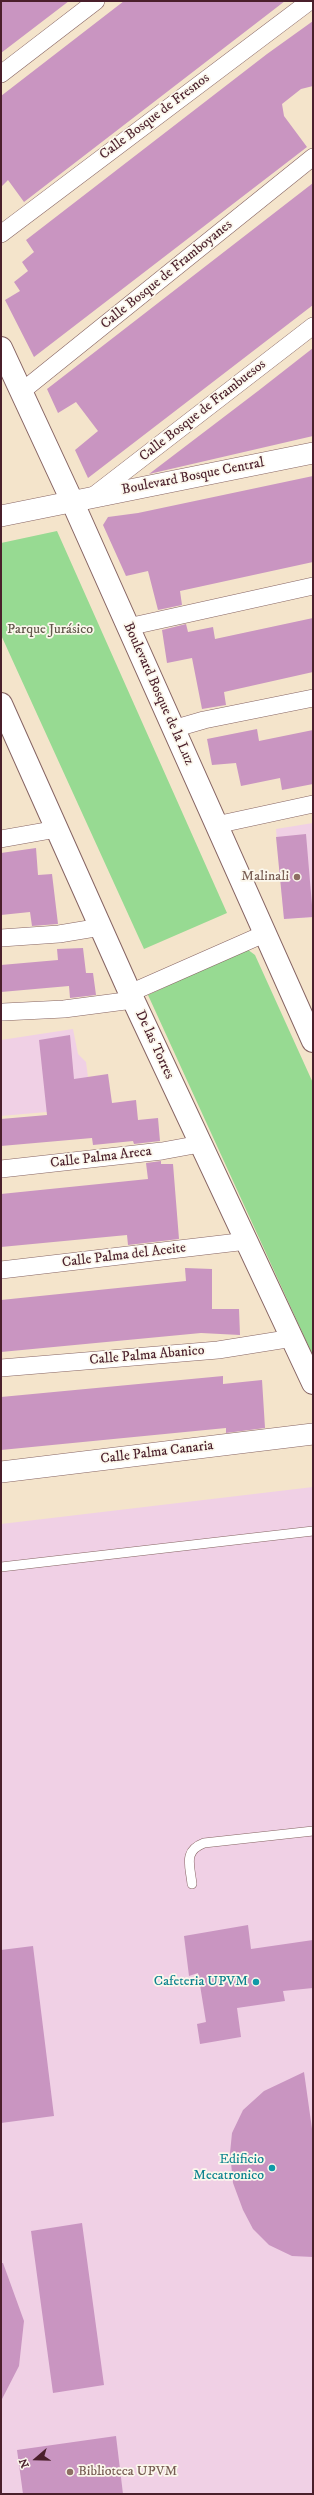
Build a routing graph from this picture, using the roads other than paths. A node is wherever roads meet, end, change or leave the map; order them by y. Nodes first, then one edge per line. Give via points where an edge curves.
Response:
1 (96, 1) edge
2 (310, 1) edge
3 (1, 74) edge
4 (313, 157) edge
5 (1, 234) edge
6 (313, 326) edge
7 (1, 348) edge
8 (21, 392) junction
9 (313, 453) edge
10 (82, 498) junction
11 (1, 516) edge
12 (313, 586) edge
13 (128, 627) junction
14 (313, 698) edge
15 (1, 704) edge
16 (173, 729) junction
17 (8, 735) edge
18 (313, 804) edge
19 (216, 825) junction
20 (58, 830) junction
21 (1, 839) edge
22 (101, 927) junction
23 (264, 934) junction
24 (1, 938) edge
25 (132, 997) junction
26 (3, 1012) dead end
27 (313, 1041) edge
28 (200, 1144) junction
29 (1, 1170) edge
30 (247, 1241) junction
31 (1, 1270) edge
32 (293, 1338) junction
33 (1, 1368) edge
34 (313, 1383) edge
35 (313, 1434) edge
36 (1, 1472) edge
37 (313, 1531) edge
38 (1, 1567) edge
39 (313, 1831) edge
40 (192, 1884) dead end

1 - 3 street
2 - 5 street, Calle Bosque de Fresnos
4 - 8 street, Calle Bosque de Framboyanes
6 - 10 street, Calle Bosque de Frambuesos
7 - 8 main road, Boulevard Bosque de la Luz
8 - 10 main road, Boulevard Bosque de la Luz
9 - 10 street, Boulevard Bosque Central
10 - 11 street, Boulevard Bosque Central
10 - 13 main road, Boulevard Bosque de la Luz
12 - 13 street
13 - 16 main road, Boulevard Bosque de la Luz
14 - 16 street via 204,720
15 - 17 main road, De las Torres
16 - 19 main road, Boulevard Bosque de la Luz
17 - 20 main road, De las Torres
18 - 19 street
19 - 23 main road, Boulevard Bosque de la Luz
20 - 21 street
20 - 22 main road, De las Torres
22 - 24 street via 59,934
22 - 25 main road, De las Torres
23 - 25 street
23 - 27 main road, Boulevard Bosque de la Luz
25 - 26 street via 64,1008
25 - 28 main road, De las Torres
28 - 29 street, Calle Palma Areca via 162,1151
28 - 30 main road, De las Torres
30 - 31 street, Calle Palma del Aceite
30 - 32 main road, De las Torres
32 - 33 street, Calle Palma Abanico via 218,1350
32 - 34 main road, De las Torres
35 - 36 street, Calle Palma Canaria
37 - 38 lane
39 - 40 lane via 204,1843 194,1847 189,1855

